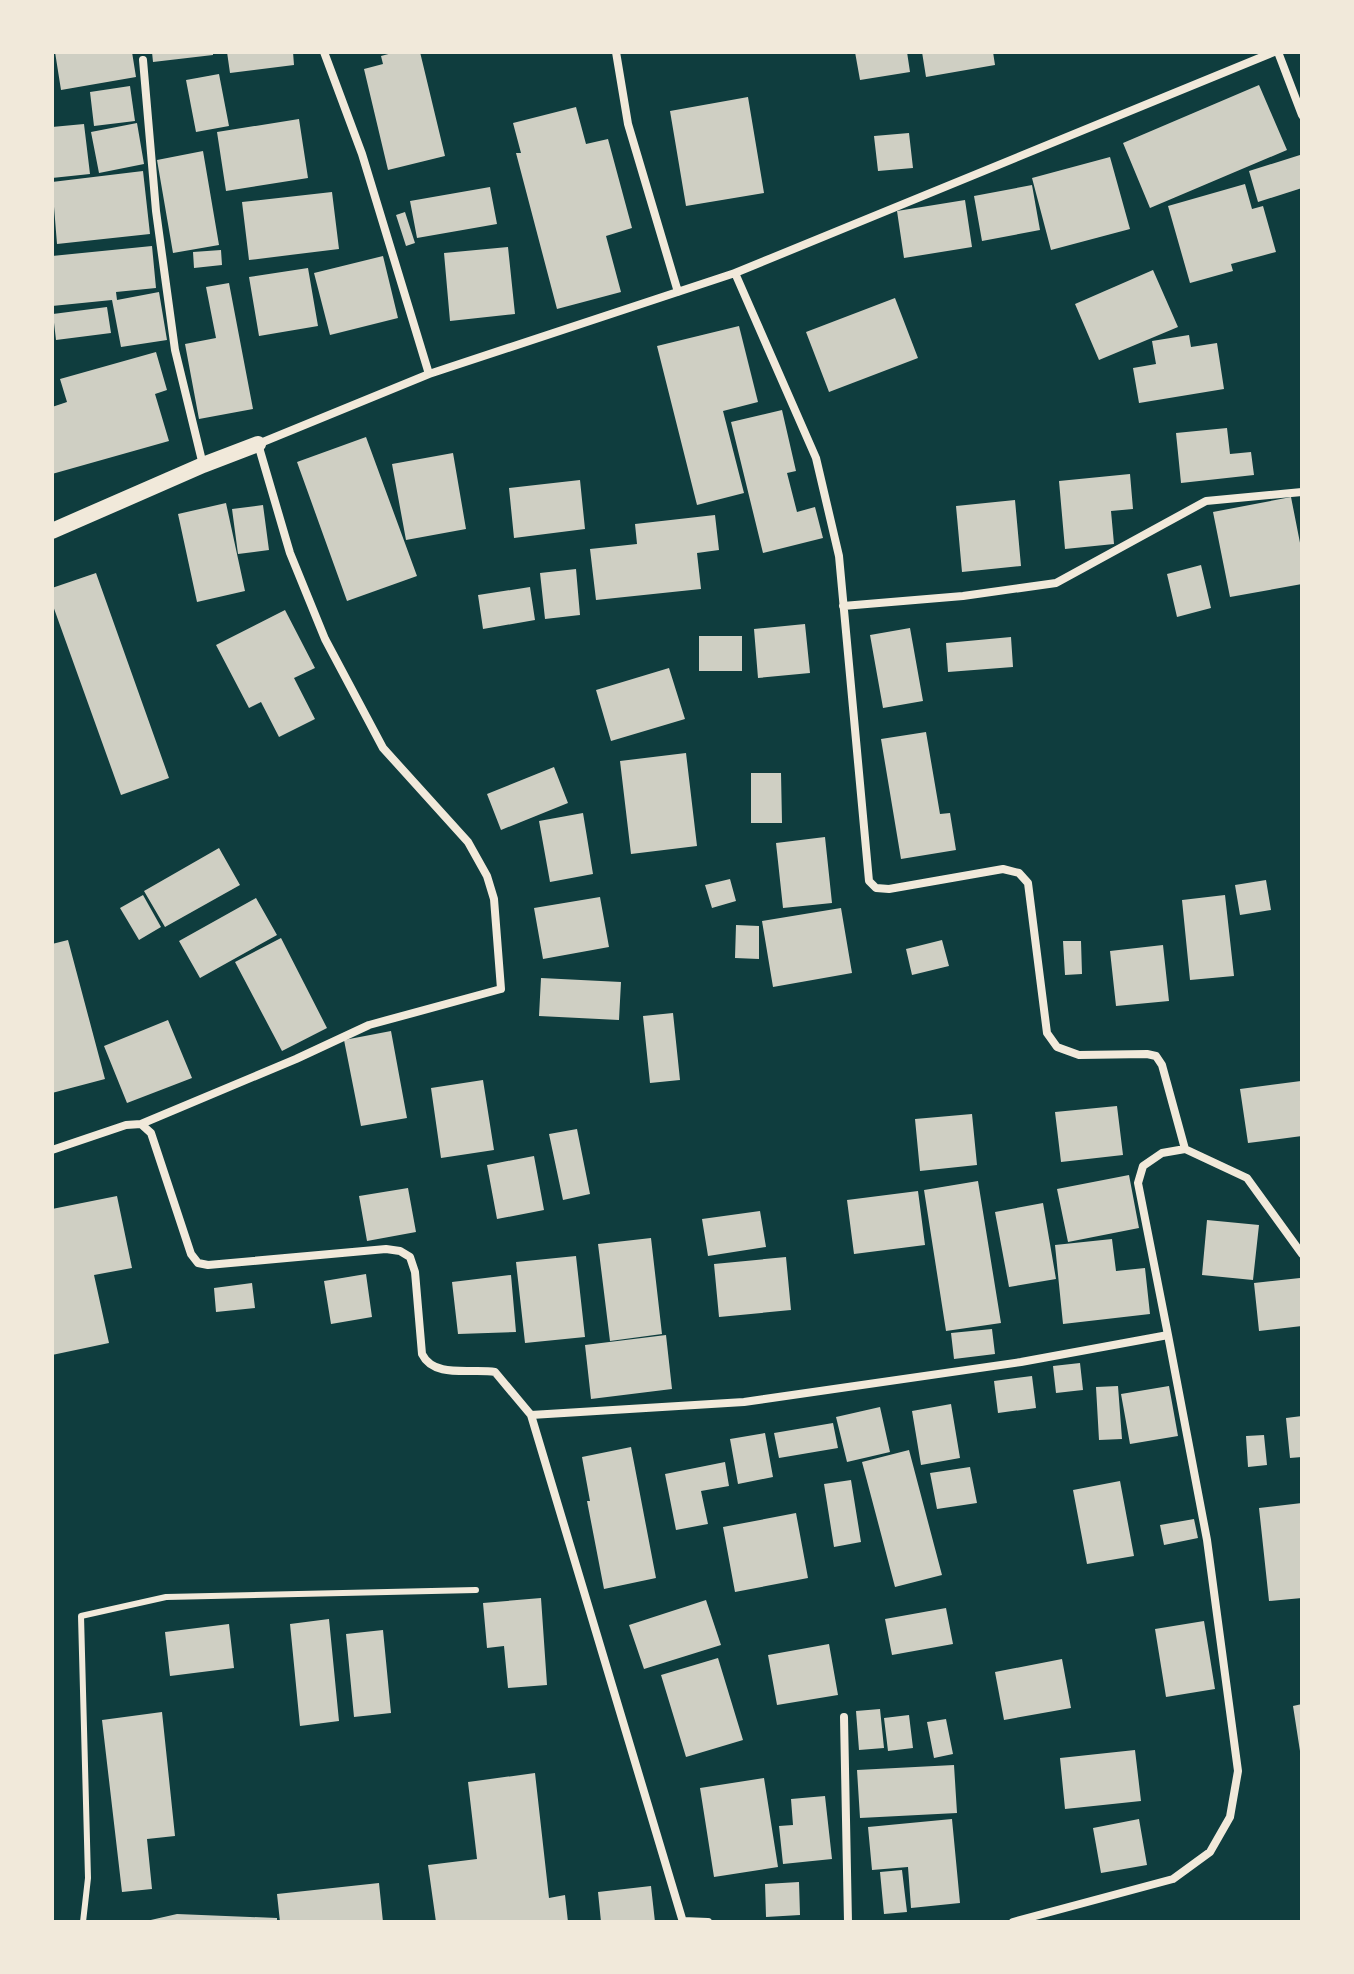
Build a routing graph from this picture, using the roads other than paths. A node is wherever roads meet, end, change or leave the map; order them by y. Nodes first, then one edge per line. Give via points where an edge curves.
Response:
1 (324, 52) edge
2 (616, 52) edge
3 (1276, 52) edge
4 (143, 60) dead end
5 (1302, 115) edge
6 (735, 273) junction
7 (678, 292) junction
8 (429, 374) junction
9 (258, 444) junction
10 (203, 465) junction
11 (1302, 492) edge
12 (52, 531) edge
13 (843, 606) junction
14 (141, 1124) junction
15 (1185, 1149) junction
16 (52, 1150) edge
17 (1302, 1254) edge
18 (1168, 1335) junction
19 (531, 1415) junction
20 (476, 1590) dead end
21 (844, 1717) dead end
22 (683, 1921) edge
23 (83, 1922) edge
24 (708, 1922) edge
25 (848, 1922) edge
26 (1013, 1922) edge

1 - 8 street via 362,154
2 - 7 street via 628,124
3 - 5 street
3 - 6 street
4 - 10 street via 175,350
6 - 7 street
6 - 13 street via 816,458 839,556
7 - 8 street
8 - 9 street
9 - 10 main road
9 - 14 street via 290,553 325,639 383,748 468,842 487,876 494,899 501,989 369,1025
10 - 12 main road
11 - 13 street via 1206,501 1056,583
13 - 15 street via 869,881 889,889 1003,869 1019,873 1028,883 1047,1033 1057,1047 1079,1055 1156,1056
14 - 16 street
14 - 19 street via 151,1133 198,1263 400,1251 410,1257 415,1272 426,1362 438,1369 495,1372
15 - 17 street via 1247,1178
15 - 18 street via 1162,1153 1143,1166 1138,1183
18 - 19 street via 744,1402
18 - 26 street via 1207,1540 1238,1771 1230,1817 1210,1852 1173,1879
19 - 22 street
20 - 23 lane via 166,1597 81,1616 88,1878
21 - 25 street
22 - 24 street

